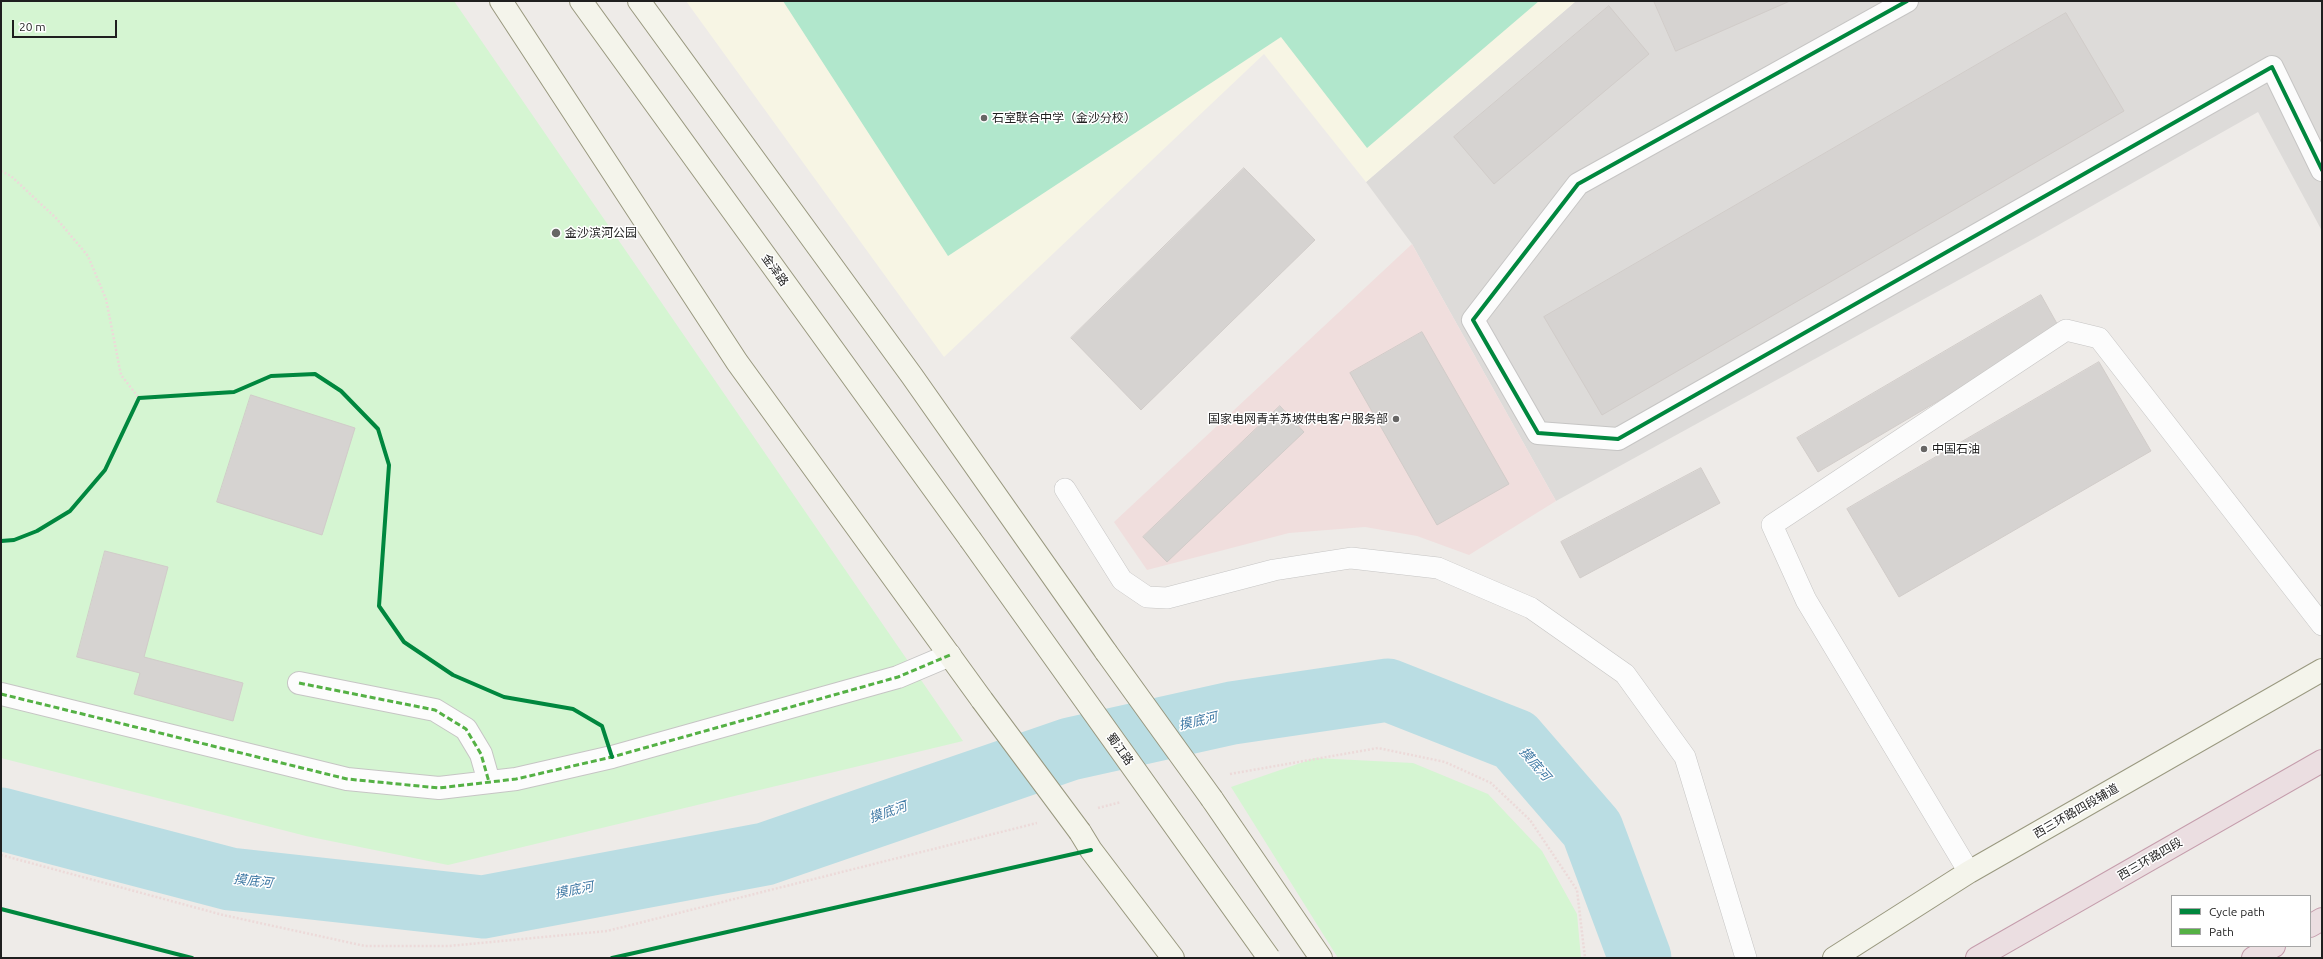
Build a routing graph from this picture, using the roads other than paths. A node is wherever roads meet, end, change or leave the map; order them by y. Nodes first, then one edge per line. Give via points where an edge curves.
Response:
1 (502, 1) edge
2 (581, 1) edge
3 (639, 1) edge
4 (1907, 1) edge
5 (2322, 170) edge
6 (1065, 489) dead end
7 (970, 539) joint
8 (2322, 625) edge
9 (950, 655) junction
10 (2322, 670) edge
11 (299, 683) dead end
12 (1, 694) edge
13 (2322, 761) edge
14 (490, 782) junction
15 (1969, 872) junction
16 (2322, 919) edge
17 (2311, 925) edge
18 (2272, 947) edge
19 (1173, 958) edge
20 (1269, 958) edge
21 (1321, 958) edge
22 (1746, 958) edge
23 (1834, 958) edge
24 (1977, 958) edge
25 (2253, 958) edge

1 - 9 street via 737,362
2 - 7 street, 金泽路
3 - 21 street, bridge via 912,376 1212,799
4 - 5 street via 1578,184 1472,320 1538,433 1618,439 2272,67
6 - 22 lane via 1122,580 1147,596 1167,598 1274,570 1351,558 1438,568 1531,608 1625,674 1685,757
7 - 20 street, 蜀江路, bridge
8 - 15 lane via 2099,338 2066,330 1772,526 1806,600
9 - 14 street via 898,677 612,757 516,779
9 - 19 street, bridge via 1091,850
10 - 15 street, 西三环路四段辅道
11 - 14 street via 435,710 466,729 481,754
12 - 14 street via 347,780 439,788
13 - 24 highway, 西三环路四段
15 - 23 street, 西三环路四段辅道
16 - 17 highway
18 - 25 highway

